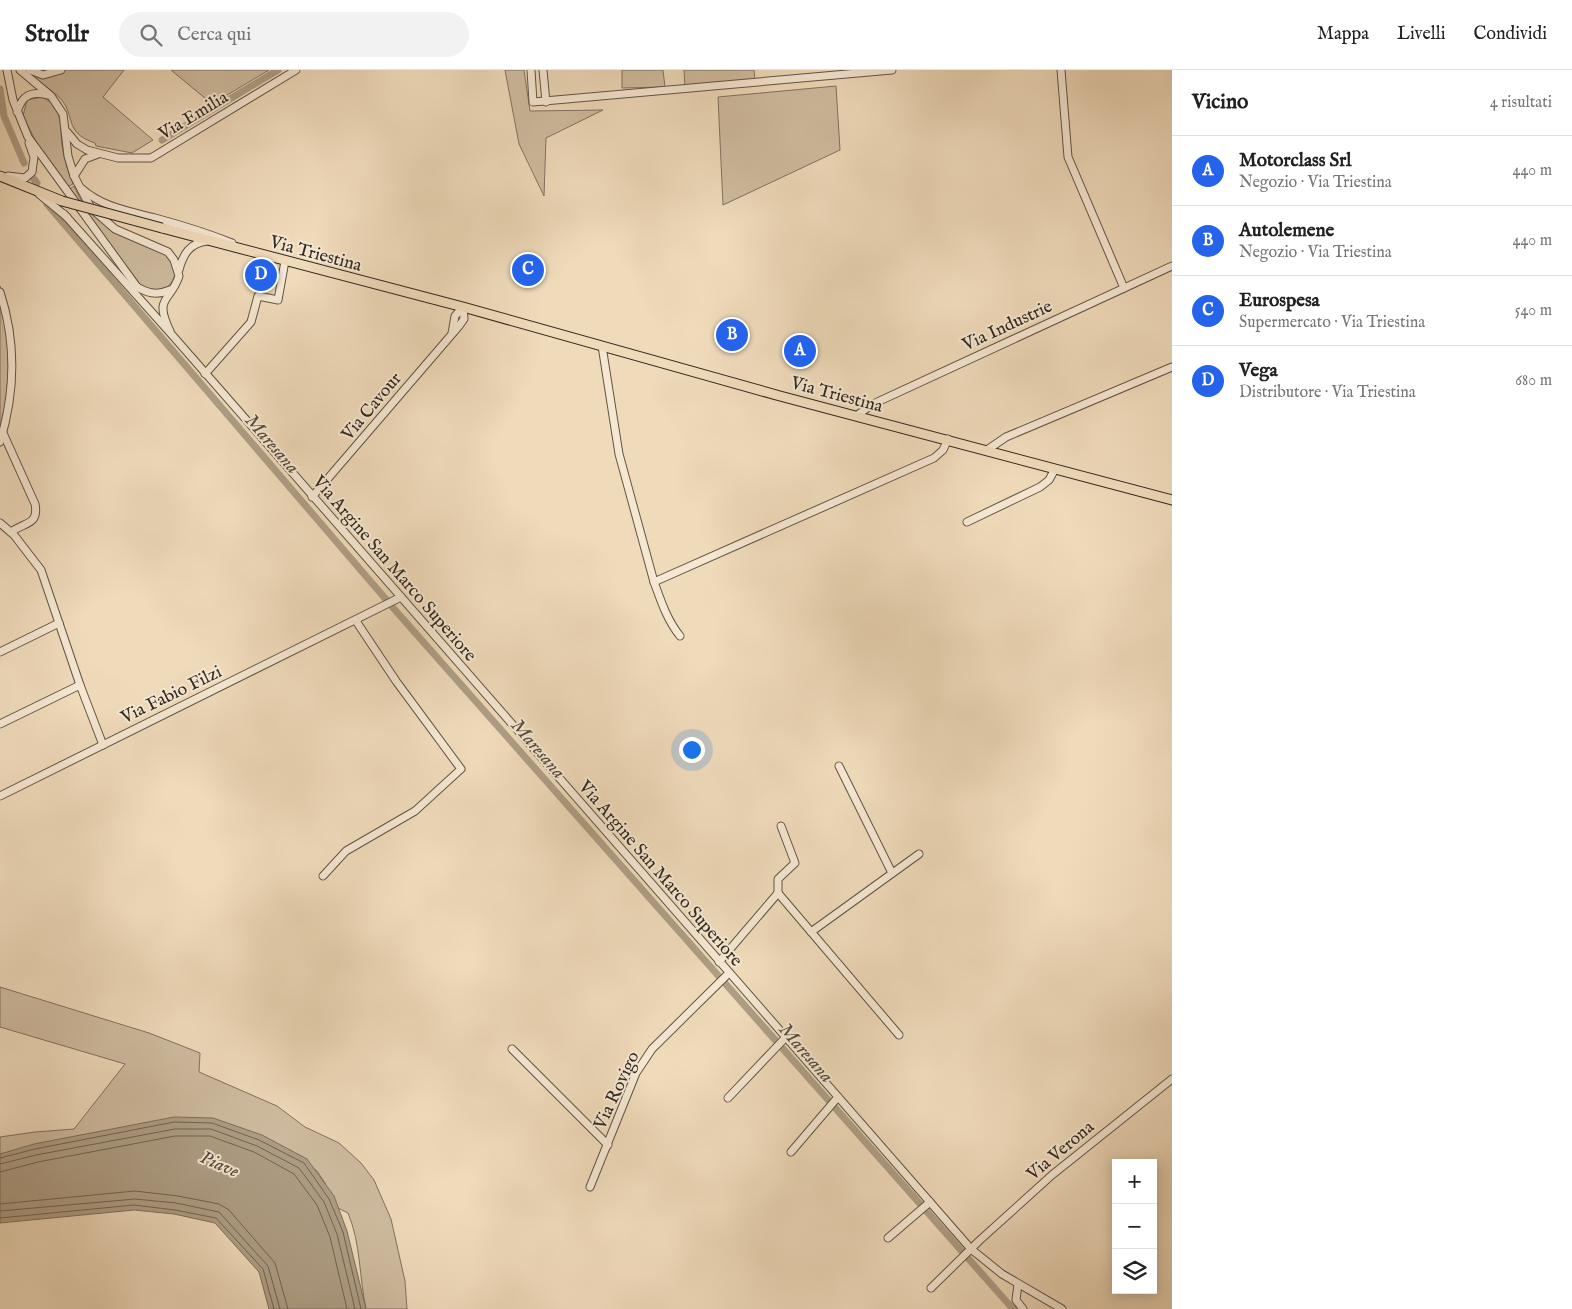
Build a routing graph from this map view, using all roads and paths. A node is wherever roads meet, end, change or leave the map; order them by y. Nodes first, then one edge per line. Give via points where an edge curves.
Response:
1 (7, 70) edge
2 (20, 70) edge
3 (30, 70) edge
4 (61, 70) edge
5 (296, 70) edge
6 (532, 70) edge
7 (544, 70) edge
8 (892, 70) edge
9 (1062, 70) edge
10 (51, 96) junction
11 (546, 102) junction
12 (17, 114) junction
13 (66, 129) junction
14 (28, 137) junction
15 (98, 154) junction
16 (0, 174) edge
17 (74, 176) junction
18 (78, 185) junction
19 (39, 194) junction
20 (64, 214) junction
21 (207, 241) junction
22 (257, 254) junction
23 (285, 261) junction
24 (1172, 266) edge
25 (179, 273) junction
26 (134, 286) junction
27 (1124, 288) junction
28 (170, 290) junction
29 (0, 292) edge
30 (463, 307) junction
31 (173, 336) junction
32 (602, 346) junction
33 (1172, 367) edge
34 (205, 374) junction
35 (856, 416) junction
36 (3, 433) junction
37 (948, 439) junction
38 (0, 442) edge
39 (986, 450) junction
40 (1055, 469) junction
41 (312, 498) junction
42 (1172, 500) edge
43 (0, 522) edge
44 (967, 522) dead end
45 (11, 532) junction
46 (654, 582) junction
47 (399, 599) junction
48 (356, 621) junction
49 (59, 623) junction
50 (680, 636) dead end
51 (0, 652) edge
52 (80, 685) junction
53 (0, 724) edge
54 (103, 745) junction
55 (839, 766) dead end
56 (0, 796) edge
57 (781, 826) dead end
58 (919, 854) dead end
59 (892, 873) junction
60 (323, 876) dead end
61 (778, 893) junction
62 (811, 932) junction
63 (720, 962) junction
64 (728, 974) junction
65 (899, 1036) dead end
66 (784, 1038) junction
67 (512, 1050) dead end
68 (1172, 1079) edge
69 (728, 1098) dead end
70 (837, 1099) junction
71 (608, 1145) junction
72 (791, 1152) dead end
73 (590, 1187) dead end
74 (929, 1204) junction
75 (888, 1238) dead end
76 (970, 1250) junction
77 (1018, 1284) junction
78 (930, 1288) dead end
79 (1024, 1309) edge
80 (1062, 1309) edge

1 - 12 street
2 - 10 street
3 - 4 street via 43,75
5 - 15 street, Via Emilia via 151,158
6 - 11 street via 533,102
7 - 11 street
8 - 11 street
9 - 27 street via 1068,157
10 - 12 street via 36,92 26,96
10 - 13 street via 63,114
12 - 14 street
13 - 15 street, Via Emilia via 77,144
13 - 17 street via 68,156
14 - 16 street via 34,157 29,176 19,178
14 - 26 street
15 - 17 street via 85,159
16 - 19 main road, Via Triestina
17 - 18 street
18 - 22 street via 107,205 208,233
18 - 25 street via 100,217 121,232 168,252
19 - 20 street
19 - 21 main road, Via Triestina, bridge
20 - 26 street
20 - 26 street
21 - 22 main road, Via Triestina
21 - 25 street via 195,243 188,250
22 - 23 main road, Via Triestina
23 - 30 main road, Via Triestina
23 - 34 street via 278,300 258,296 251,322
24 - 27 street, Via Industrie
25 - 28 street via 178,281
26 - 28 street via 157,294
26 - 31 street, Via Argine San Marco Superiore
27 - 35 street, Via Industrie via 873,404
28 - 31 street via 163,309
29 - 36 street via 12,366
30 - 32 main road, Via Triestina
30 - 41 street, Via Cavour via 455,316 452,333
31 - 34 street, Via Argine San Marco Superiore
32 - 35 main road, Via Triestina
32 - 46 street via 620,454
33 - 39 street via 1006,437
34 - 41 street, Via Argine San Marco Superiore
35 - 37 main road, Via Triestina
36 - 38 street
36 - 45 street via 36,512 32,520
37 - 39 main road, Via Triestina
37 - 46 street via 944,450 919,465
39 - 40 main road, Via Triestina
40 - 42 main road, Via Triestina
40 - 44 street via 1040,488
41 - 47 street, Via Argine San Marco Superiore
43 - 45 street
45 - 49 street via 41,570
46 - 50 street via 663,609
47 - 48 street, Via Fabio Filzi
47 - 63 street, Via Argine San Marco Superiore
48 - 54 street, Via Fabio Filzi
48 - 60 street via 461,769 414,811 346,851
49 - 51 street
49 - 52 street
52 - 53 street
52 - 54 street
54 - 56 street, Via Fabio Filzi
55 - 59 street
57 - 61 street via 796,863 778,879
58 - 59 street
59 - 62 street
61 - 62 street
61 - 63 street
62 - 65 street
63 - 64 street, Via Argine San Marco Superiore
64 - 66 street, Via Argine San Marco Superiore
64 - 71 street, Via Rovigo via 652,1049 631,1085
66 - 69 street
66 - 70 street, Via Argine San Marco Superiore
67 - 71 street, Via Rovigo
68 - 76 street, Via Verona via 1052,1175
70 - 72 street
70 - 74 street, Via Argine San Marco Superiore
71 - 73 street, Via Rovigo
74 - 75 street
74 - 76 street, Via Argine San Marco Superiore
76 - 77 street, Via Argine San Marco Superiore
76 - 78 street, Via Verona
77 - 79 street via 1016,1300
77 - 80 street, Via Argine San Marco Superiore

